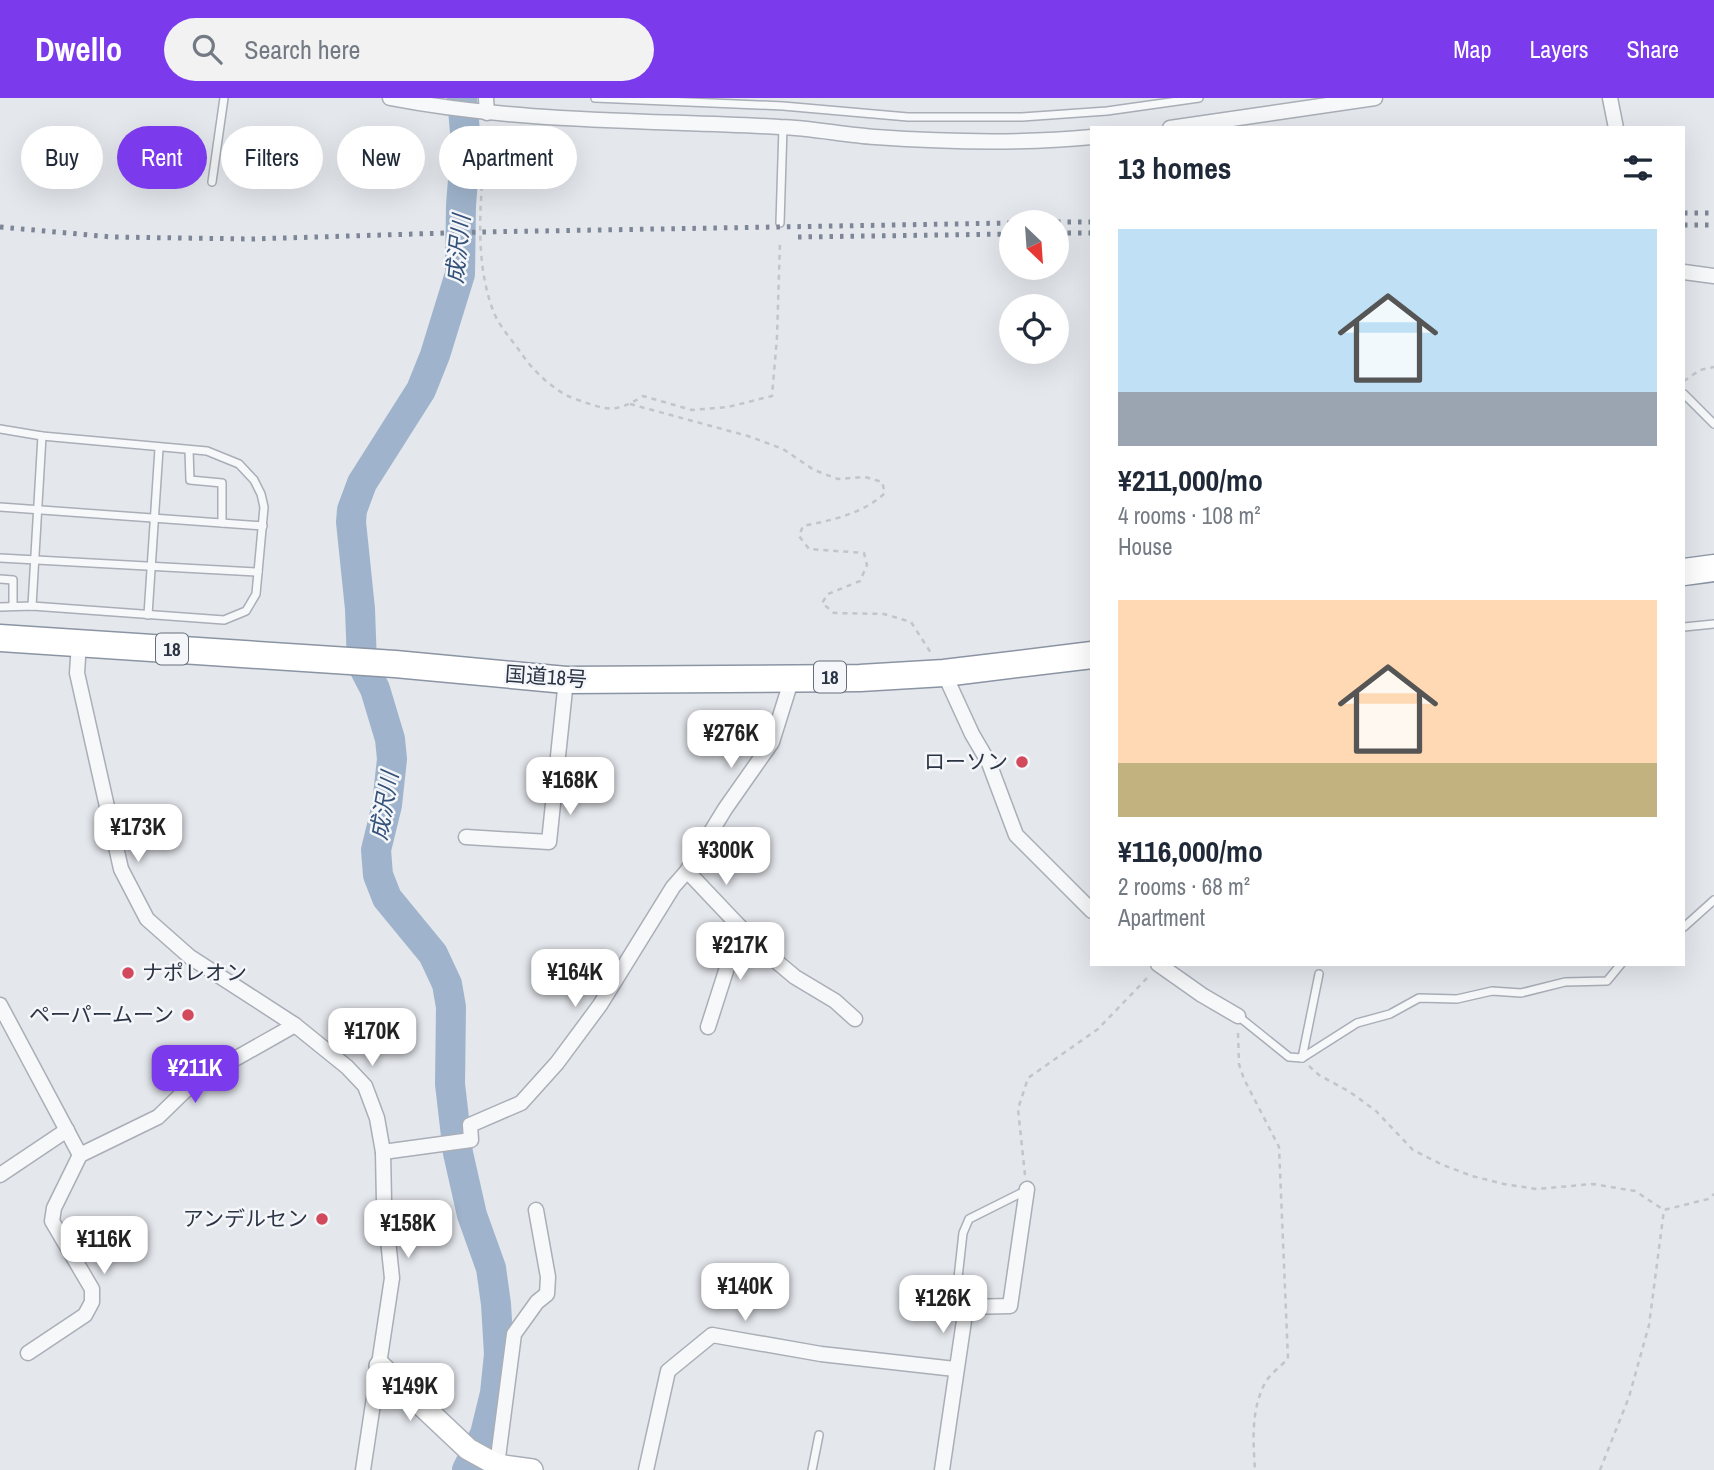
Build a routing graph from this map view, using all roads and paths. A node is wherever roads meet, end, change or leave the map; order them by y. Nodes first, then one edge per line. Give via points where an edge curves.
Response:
1 (224, 98) edge
2 (390, 98) edge
3 (595, 98) edge
4 (1199, 98) edge
5 (1375, 98) edge
6 (1611, 98) edge
7 (486, 105) edge
8 (1184, 126) edge
9 (1616, 126) edge
10 (783, 127) junction
11 (1090, 137) edge
12 (212, 182) dead end
13 (780, 223) dead end
14 (780, 242) dead end
15 (1685, 272) edge
16 (1714, 276) edge
17 (1714, 367) edge
18 (1685, 380) edge
19 (1685, 395) edge
20 (630, 404) junction
21 (1714, 424) edge
22 (0, 429) edge
23 (42, 436) junction
24 (159, 449) junction
25 (189, 450) junction
26 (0, 507) edge
27 (37, 508) junction
28 (154, 517) junction
29 (222, 523) junction
30 (263, 526) junction
31 (0, 558) edge
32 (34, 560) junction
33 (151, 565) junction
34 (1714, 568) edge
35 (258, 572) junction
36 (1685, 572) edge
37 (0, 579) edge
38 (13, 606) junction
39 (32, 606) junction
40 (0, 607) edge
41 (148, 615) junction
42 (1714, 624) edge
43 (1685, 627) edge
44 (0, 638) edge
45 (79, 643) junction
46 (1090, 654) edge
47 (944, 673) junction
48 (792, 678) junction
49 (566, 680) junction
50 (466, 837) dead end
51 (687, 871) junction
52 (1714, 900) edge
53 (1090, 909) edge
54 (1685, 926) edge
55 (740, 927) junction
56 (1158, 966) edge
57 (1160, 966) edge
58 (1619, 966) edge
59 (1319, 974) dead end
60 (0, 1005) edge
61 (1238, 1016) junction
62 (855, 1018) dead end
63 (295, 1024) junction
64 (708, 1027) dead end
65 (1302, 1058) junction
66 (67, 1130) junction
67 (383, 1152) junction
68 (80, 1155) junction
69 (0, 1175) edge
70 (1027, 1189) junction
71 (1714, 1194) edge
72 (536, 1210) dead end
73 (1664, 1210) junction
74 (966, 1307) junction
75 (28, 1353) dead end
76 (380, 1366) junction
77 (955, 1369) junction
78 (819, 1435) dead end
79 (492, 1462) junction
80 (363, 1470) edge
81 (532, 1470) edge
82 (646, 1470) edge
83 (812, 1470) edge
84 (942, 1470) edge
85 (1255, 1470) edge
86 (1600, 1470) edge

1 - 12 lane
2 - 7 street
3 - 4 lane via 920,117 1022,117
5 - 8 street
6 - 9 street
7 - 10 street via 602,121
7 - 20 path via 480,232 484,276 495,314 528,364 565,396 608,410
10 - 11 street via 985,142
10 - 13 lane
14 - 20 path via 772,396 692,410 643,396
15 - 16 street
17 - 18 path
19 - 21 lane
20 - 47 path via 748,436 838,479 865,477 882,482 885,493 870,507 803,526 799,536 809,549 864,553 867,565 860,581 828,594 822,603 834,613 884,614 911,622
22 - 23 lane
23 - 24 lane
23 - 27 lane
24 - 25 lane
24 - 28 lane
25 - 29 lane via 190,480 222,483
25 - 30 lane via 239,464 261,494
26 - 27 lane
27 - 28 lane
27 - 32 lane
28 - 29 lane
28 - 33 lane
29 - 30 lane
30 - 35 lane
31 - 32 lane
32 - 33 lane
32 - 39 lane
33 - 35 lane
33 - 41 lane
34 - 36 highway
35 - 41 lane via 256,594 246,611 224,620
37 - 38 lane via 12,580
38 - 39 lane
38 - 40 lane
39 - 41 lane
42 - 43 lane
44 - 45 highway, 国道18号 / 18
45 - 49 highway, 国道18号 / 18
45 - 63 street via 78,673 121,869 147,919 190,957
46 - 47 highway, 国道18号 / 18
47 - 48 highway, 国道18号 / 18
47 - 53 street via 989,763 1016,835
48 - 49 highway, 国道18号 / 18
48 - 51 street via 772,742
49 - 50 street via 550,842
51 - 55 street
51 - 67 street via 600,1005 558,1063 521,1103 470,1125 471,1140
52 - 54 lane
55 - 62 street via 795,977
55 - 64 street
56 - 70 path via 1098,1030 1028,1078 1018,1109
57 - 61 street
58 - 65 lane via 1607,981 1565,982 1521,993 1492,990 1457,999 1419,998 1390,1014 1357,1023
59 - 65 lane
60 - 66 street
61 - 65 lane via 1289,1057
61 - 85 path via 1237,1051 1244,1079 1279,1147 1288,1359 1266,1380 1256,1405
63 - 67 street via 365,1086
63 - 68 street via 194,1082 158,1118
65 - 73 path via 1319,1075 1376,1111 1413,1150 1443,1165 1482,1179 1537,1189 1593,1184 1635,1191
66 - 68 street
66 - 69 street
67 - 76 street via 392,1279
68 - 75 street via 52,1221 92,1289 92,1302 85,1315
70 - 74 street via 1010,1306
70 - 74 lane via 969,1219 962,1233 955,1305
71 - 73 path
72 - 79 street via 547,1294 514,1334
73 - 86 path via 1649,1325 1629,1397
74 - 77 street
76 - 79 street via 468,1449
76 - 80 street
77 - 82 street via 821,1354 712,1335 668,1371
77 - 84 street
78 - 83 lane
79 - 81 street

